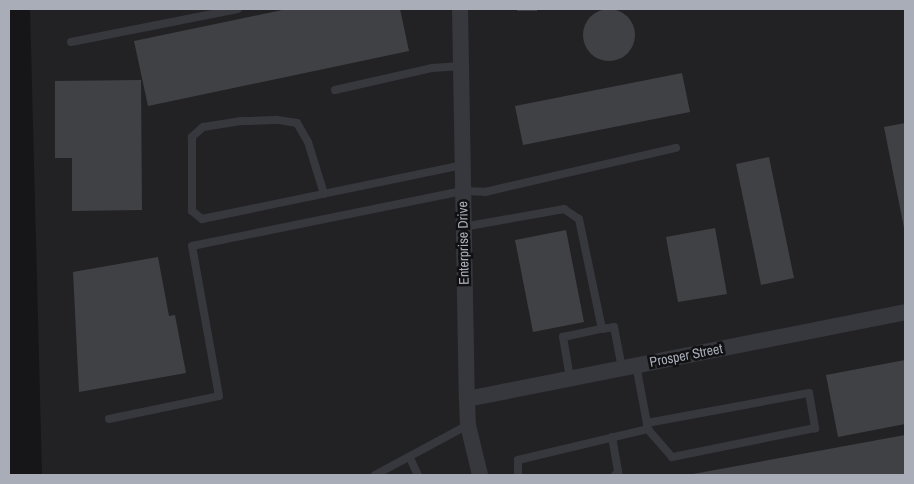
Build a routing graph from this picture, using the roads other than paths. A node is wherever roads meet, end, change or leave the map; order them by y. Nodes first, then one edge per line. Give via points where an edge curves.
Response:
1 (238, 9) edge
2 (460, 9) edge
3 (71, 42) dead end
4 (461, 66) junction
5 (335, 90) dead end
6 (676, 148) dead end
7 (463, 165) junction
8 (462, 191) junction
9 (324, 194) junction
10 (463, 228) junction
11 (905, 312) edge
12 (602, 329) junction
13 (629, 367) junction
14 (570, 378) junction
15 (466, 399) junction
16 (109, 420) dead end
17 (468, 425) junction
18 (648, 426) junction
19 (612, 437) junction
20 (410, 458) junction
21 (375, 475) edge
22 (418, 475) edge
23 (480, 475) edge
24 (518, 475) edge
25 (615, 475) edge

1 - 3 lane
2 - 4 street, Enterprise Drive
4 - 5 lane via 432,68
4 - 7 street, Enterprise Drive
6 - 8 lane via 486,192
7 - 8 street, Enterprise Drive
7 - 9 lane
8 - 10 street, Enterprise Drive
8 - 16 lane via 192,246 219,396
9 - 9 lane via 303,129 297,123 277,120 203,127 192,137 192,211 202,219
10 - 12 lane via 564,209 579,219
10 - 15 street, Enterprise Drive
11 - 13 street, Prosper Street
12 - 13 lane via 614,327
12 - 14 lane via 562,336
13 - 14 street, Prosper Street
13 - 18 lane
14 - 15 street, Prosper Street
15 - 17 street, Enterprise Drive
17 - 20 lane
17 - 23 street, Enterprise Drive
18 - 18 lane via 809,393 815,428 672,457
18 - 19 lane
19 - 24 lane via 518,460
19 - 25 lane via 618,472
20 - 21 lane
20 - 22 lane

